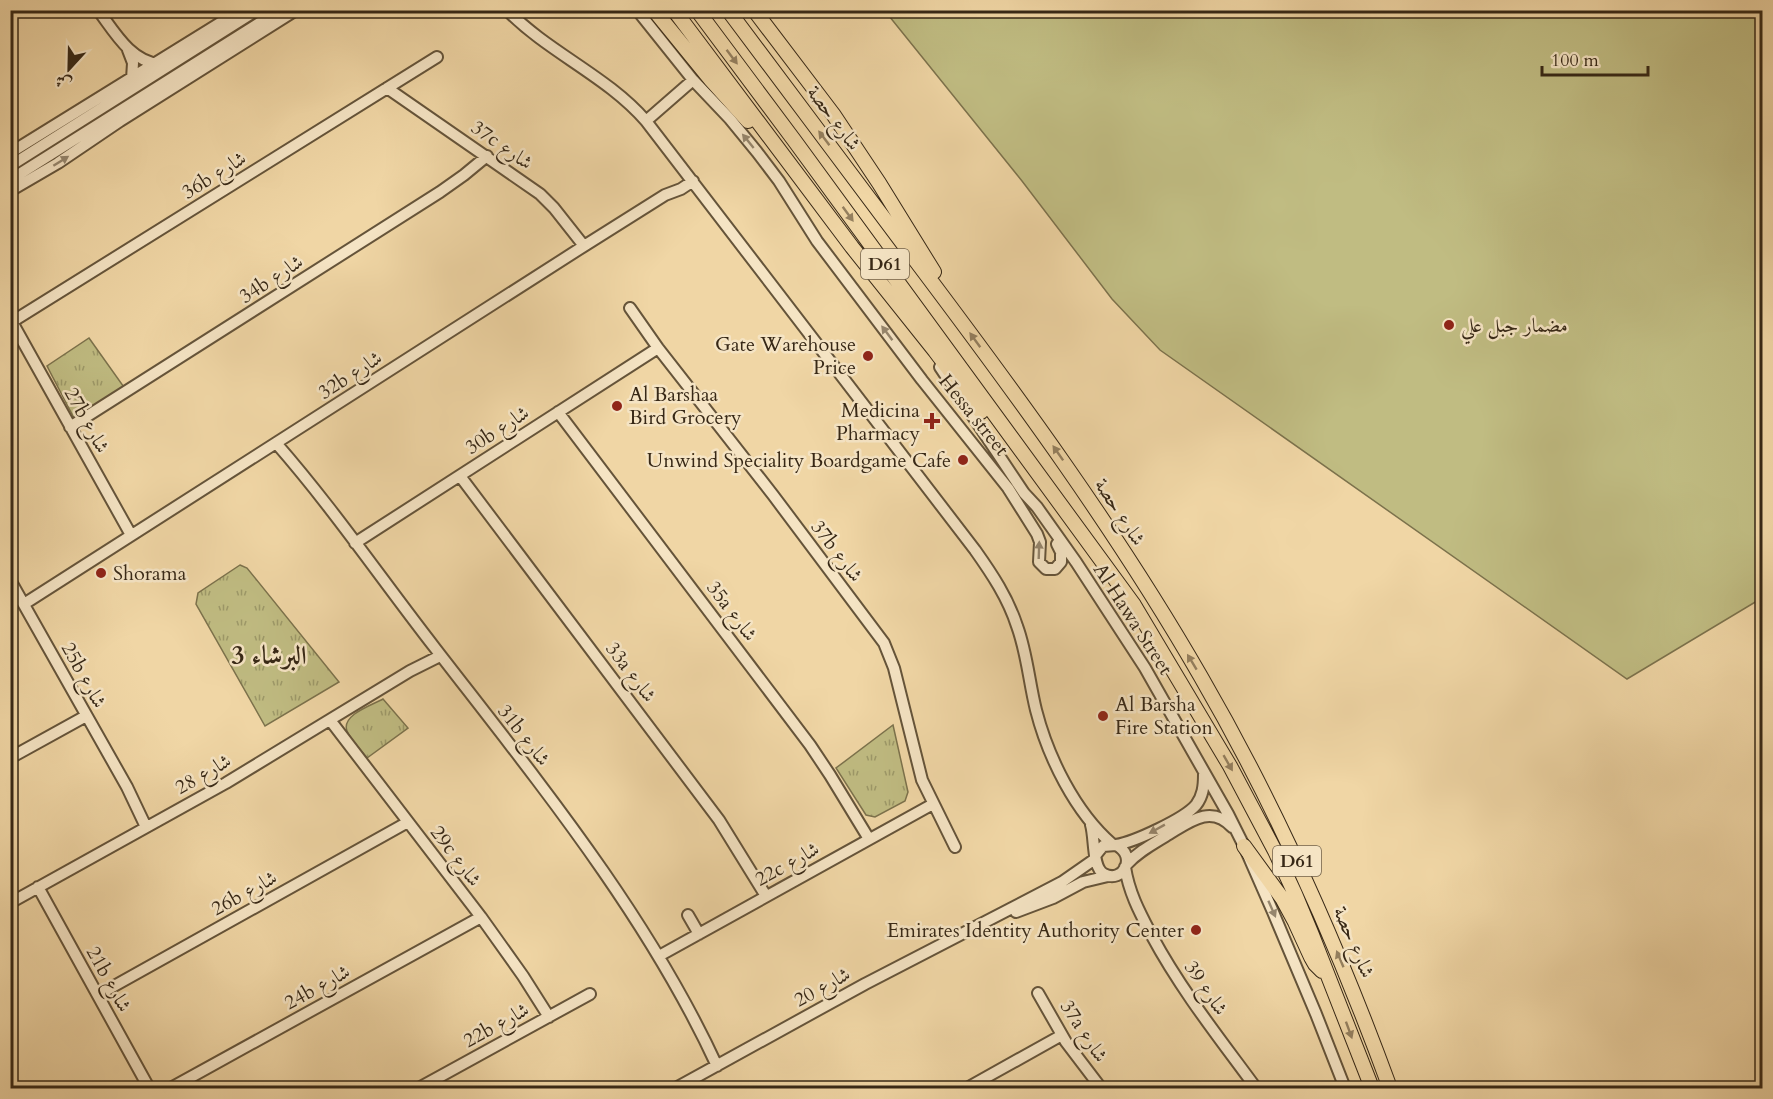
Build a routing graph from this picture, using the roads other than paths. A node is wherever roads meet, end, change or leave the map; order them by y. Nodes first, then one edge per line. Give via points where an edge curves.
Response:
1 (98, 10) edge
2 (241, 10) edge
3 (257, 10) edge
4 (280, 10) edge
5 (296, 10) edge
6 (507, 10) edge
7 (637, 10) edge
8 (654, 10) edge
9 (674, 10) edge
10 (697, 10) edge
11 (728, 10) edge
12 (754, 10) edge
13 (127, 47) junction
14 (437, 57) dead end
15 (156, 64) junction
16 (171, 64) junction
17 (132, 80) junction
18 (693, 80) junction
19 (387, 88) junction
20 (118, 117) junction
21 (646, 121) junction
22 (10, 153) edge
23 (782, 155) junction
24 (487, 156) junction
25 (10, 166) edge
26 (690, 177) junction
27 (10, 180) edge
28 (10, 191) edge
29 (584, 246) junction
30 (630, 308) dead end
31 (960, 319) junction
32 (11, 323) edge
33 (658, 348) junction
34 (935, 351) junction
35 (558, 412) junction
36 (70, 428) junction
37 (280, 441) junction
38 (460, 476) junction
39 (1024, 493) junction
40 (1071, 520) junction
41 (131, 535) junction
42 (355, 543) junction
43 (10, 580) edge
44 (22, 600) junction
45 (438, 653) junction
46 (87, 716) junction
47 (330, 720) junction
48 (10, 758) edge
49 (1204, 774) junction
50 (933, 804) junction
51 (408, 822) junction
52 (1090, 822) junction
53 (149, 825) junction
54 (869, 839) junction
55 (1242, 841) junction
56 (1114, 844) junction
57 (955, 847) dead end
58 (1095, 857) junction
59 (1126, 866) junction
60 (1109, 876) junction
61 (38, 887) junction
62 (766, 896) junction
63 (1134, 902) junction
64 (10, 903) edge
65 (688, 915) dead end
66 (480, 917) junction
67 (987, 922) junction
68 (699, 934) junction
69 (659, 956) junction
70 (1327, 975) junction
71 (1038, 993) dead end
72 (590, 994) dead end
73 (98, 995) junction
74 (549, 1017) junction
75 (1062, 1035) junction
76 (720, 1064) junction
77 (149, 1089) edge
78 (171, 1089) edge
79 (419, 1089) edge
80 (676, 1089) edge
81 (968, 1089) edge
82 (1101, 1089) edge
83 (1256, 1089) edge
84 (1345, 1089) edge
85 (1372, 1089) edge
86 (1390, 1089) edge

1 - 13 street
2 - 15 street
3 - 16 street
4 - 20 street
5 - 20 street
6 - 21 street via 535,35 617,93
7 - 18 street
8 - 23 main road via 724,96
9 - 23 main road, D61
10 -> 40 main road, شارع حصة / D61
31 -> 11 main road, شارع حصة / D61
12 - 31 main road via 879,183
13 - 15 street via 139,59
13 - 17 street via 133,63
14 - 19 street, 36b شارع
15 - 16 street
15 - 17 street
16 - 25 street
17 - 22 street
18 - 21 street
39 -> 18 street, Hessa street via 1060,549 1061,562 1055,569 1041,565 1037,534 1008,488 817,241 757,152
19 - 24 street, 37c شارع
19 - 32 street, 36b شارع
20 - 27 street
28 -> 20 street via 58,163
21 - 26 street
23 - 34 main road, شارع حصة / D61
24 - 29 street, 37c شارع via 547,200
24 - 36 street, 34b شارع via 440,192
26 - 29 street, 32b شارع via 681,189
26 - 52 street via 996,581 1020,635 1045,739
29 - 37 street, 32b شارع
30 - 33 street, 37b شارع
86 -> 31 main road, شارع حصة / D61 via 1307,882 1221,713 1108,526
32 - 36 street, 27b شارع
33 - 35 street, 30b شارع
33 - 50 street, 37b شارع via 884,643 894,668 917,767
34 - 39 street, Al Hawa Street via 947,378
34 - 40 main road, شارع حصة / D61 via 1042,489
35 - 38 street, 30b شارع
35 - 54 street, 35a شارع via 810,745
36 - 41 street, 27b شارع
37 - 41 street, 32b شارع
37 - 42 street, 31b شارع
38 - 42 street, 30b شارع
38 - 62 street, 33a شارع via 713,811
39 - 49 street, Al Hawa Street via 1076,562 1145,668
40 -> 70 main road, شارع حصة / D61 via 1134,605 1230,766 1295,894
41 - 44 street, 32b شارع
42 - 45 street, 31b شارع
43 - 44 street, 25b شارع
44 - 46 street, 25b شارع
45 - 47 street, شارع 28
45 - 69 street, 31b شارع via 562,814
46 - 48 street
46 - 53 street, 25b شارع
47 - 51 street, 29c شارع
47 - 53 street, شارع 28
49 - 55 street, Al Hawa Street
49 -> 56 street via 1202,793 1190,811 1138,839
50 - 54 street, 22c شارع
50 - 57 street, 37b شارع
51 - 66 street, 29c شارع
51 - 73 street, 26b شارع
52 - 56 street
52 - 58 street
53 - 61 street, شارع 28
54 - 62 street, 22c شارع
55 - 59 street via 1227,821 1196,818 1143,849
55 - 70 main road via 1282,898 1315,964
55 -> 84 street, Al Hawa Street
56 - 58 street via 1103,846
56 - 59 street via 1126,854
58 - 60 street via 1099,871
58 - 67 street, شارع 20 via 1072,876
59 - 60 street
59 - 63 street, شارع 39
60 - 63 street, شارع 39
60 - 67 street, شارع 20 via 1083,882
61 - 64 street, شارع 28
61 - 73 street, 21b شارع
62 - 68 street, 22c شارع
63 - 83 street, شارع 39 via 1187,993
65 - 68 street
66 - 74 street, 29c شارع
66 - 78 street, 24b شارع
67 - 76 street, شارع 20
68 - 69 street, 22c شارع
69 - 76 street, 31b شارع
70 -> 85 main road, شارع حصة / D61
71 - 75 street, 37a شارع
72 - 74 street, 22b شارع
73 - 77 street, 21b شارع
74 - 79 street, 22b شارع
75 - 81 street
75 - 82 street, 37a شارع
76 - 80 street, شارع 20

